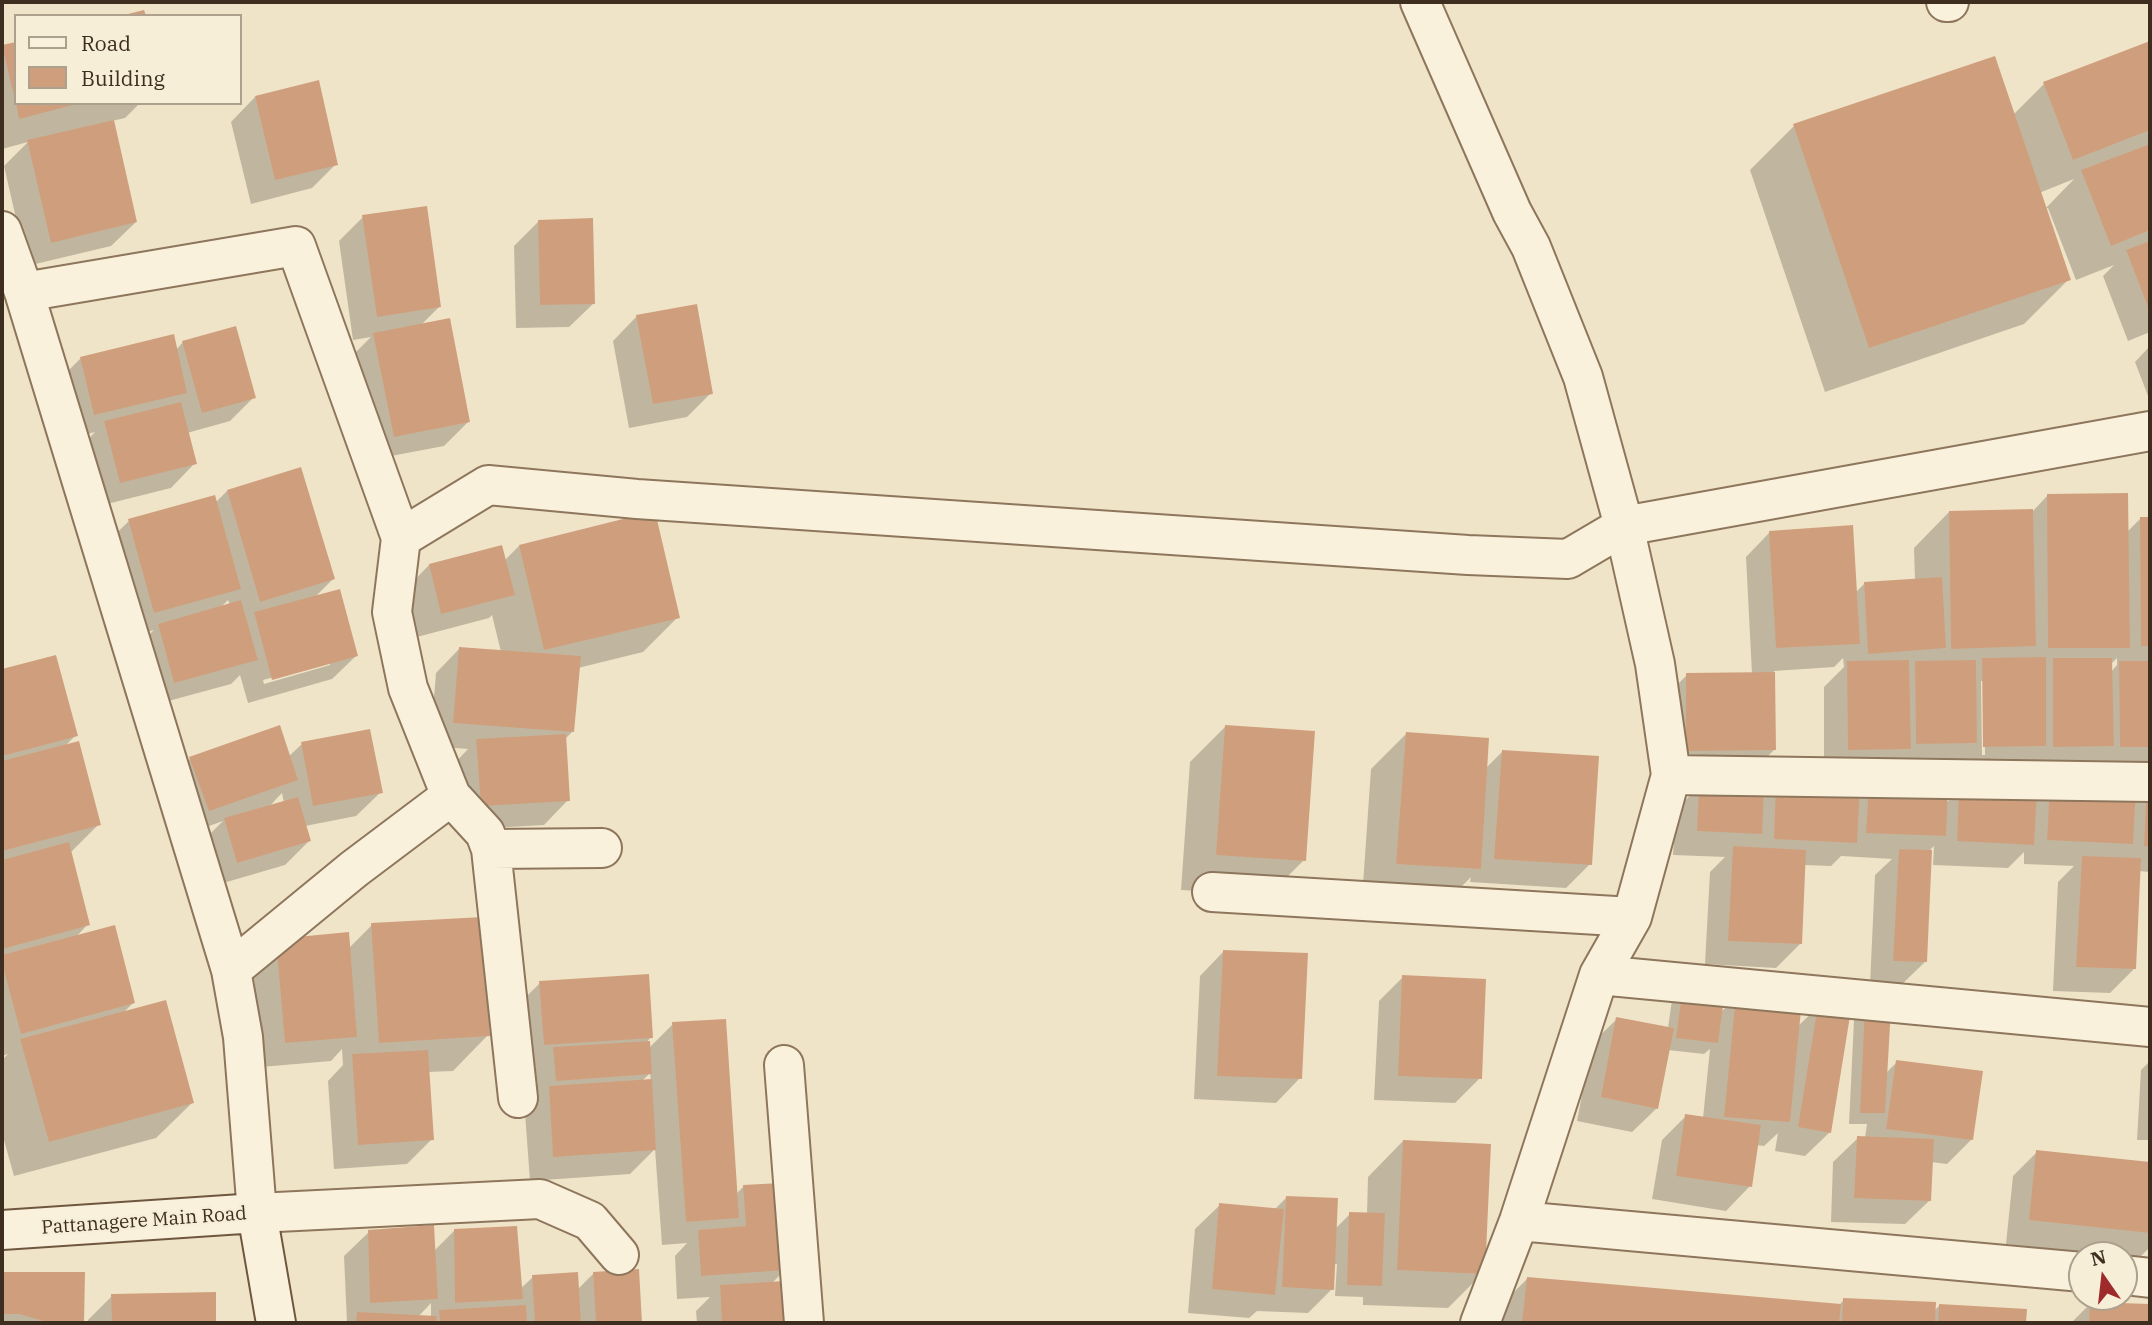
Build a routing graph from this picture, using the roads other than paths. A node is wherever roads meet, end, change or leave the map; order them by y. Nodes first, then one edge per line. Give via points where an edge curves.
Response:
1 (1420, 2) edge
2 (2, 231) edge
3 (24, 292) junction
4 (2150, 430) edge
5 (1624, 526) junction
6 (401, 538) junction
7 (1671, 775) junction
8 (2150, 782) edge
9 (451, 796) junction
10 (602, 848) dead end
11 (491, 849) junction
12 (1212, 891) dead end
13 (1632, 917) junction
14 (231, 970) junction
15 (1599, 975) junction
16 (2150, 1027) edge
17 (785, 1065) dead end
18 (518, 1098) dead end
19 (257, 1213) junction
20 (1519, 1220) junction
21 (2, 1230) edge
22 (619, 1255) dead end
23 (2068, 1271) edge
24 (276, 1323) edge
25 (804, 1323) edge
26 (1480, 1323) edge

1 - 5 street via 1531,247 1583,377
2 - 3 street
3 - 6 street via 296,246
3 - 14 street
4 - 5 street
5 - 6 street via 1568,559 1555,559 637,499 488,485
5 - 7 street via 1656,664
6 - 9 street via 392,612 408,688
7 - 8 street
7 - 13 street
9 - 11 street via 485,833
9 - 14 street
10 - 11 street
11 - 18 street
12 - 13 street
13 - 15 street
14 - 19 street via 243,1037
15 - 16 street
15 - 20 street
17 - 25 street
19 - 21 street, Pattanagere Main Road
19 - 22 street via 540,1199 590,1221
19 - 24 street, Pattanagere Main Road
20 - 23 street
20 - 26 street

